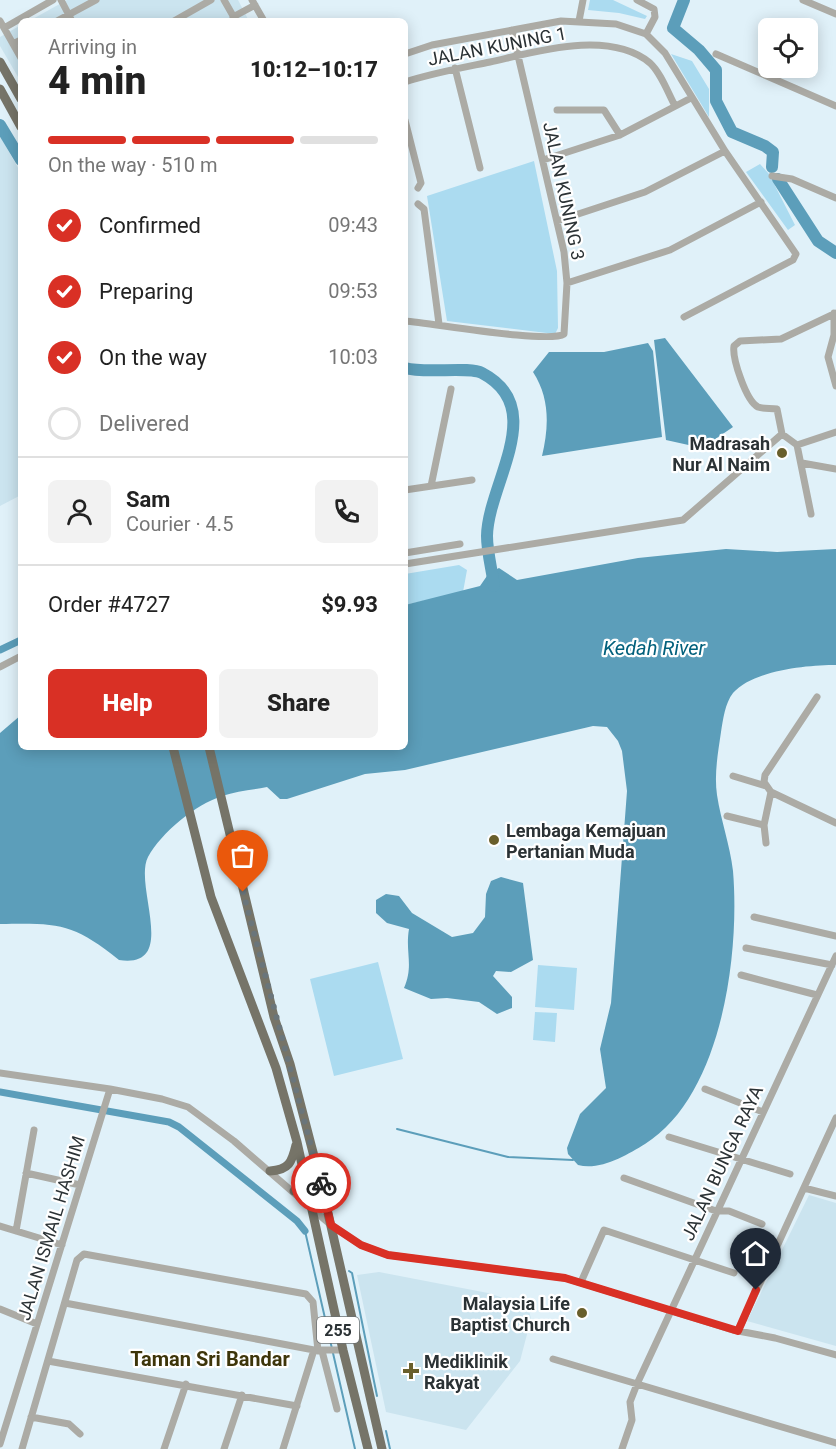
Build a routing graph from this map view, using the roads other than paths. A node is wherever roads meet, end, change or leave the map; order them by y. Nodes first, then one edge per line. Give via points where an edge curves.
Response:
1 (53, 0) edge
2 (61, 0) edge
3 (96, 0) edge
4 (210, 0) edge
5 (224, 0) edge
6 (583, 0) edge
7 (637, 0) edge
8 (803, 0) edge
9 (254, 3) edge
10 (836, 14) edge
11 (70, 18) edge
12 (179, 18) edge
13 (233, 18) edge
14 (235, 18) edge
15 (262, 18) edge
16 (579, 21) junction
17 (2, 24) edge
18 (512, 30) junction
19 (646, 34) junction
20 (18, 42) edge
21 (13, 44) junction
22 (18, 53) edge
23 (408, 53) edge
24 (716, 54) dead end
25 (519, 55) junction
26 (0, 62) edge
27 (455, 68) junction
28 (6, 77) edge
29 (408, 81) edge
30 (0, 89) edge
31 (18, 95) edge
32 (691, 98) junction
33 (0, 100) edge
34 (675, 106) junction
35 (836, 106) edge
36 (11, 109) junction
37 (557, 110) dead end
38 (18, 122) edge
39 (408, 132) edge
40 (620, 135) junction
41 (726, 151) junction
42 (543, 160) junction
43 (480, 168) dead end
44 (772, 176) dead end
45 (418, 188) dead end
46 (836, 198) edge
47 (761, 202) junction
48 (418, 204) dead end
49 (557, 221) junction
50 (567, 283) junction
51 (835, 313) edge
52 (684, 317) dead end
53 (408, 321) edge
54 (439, 324) junction
55 (836, 386) edge
56 (451, 389) dead end
57 (836, 432) edge
58 (782, 434) junction
59 (797, 445) junction
60 (802, 462) junction
61 (836, 470) edge
62 (472, 480) dead end
63 (431, 486) junction
64 (408, 490) edge
65 (812, 514) dead end
66 (460, 544) dead end
67 (408, 553) edge
68 (408, 564) edge
69 (18, 658) edge
70 (0, 667) edge
71 (818, 697) dead end
72 (174, 750) edge
73 (210, 750) edge
74 (733, 777) dead end
75 (768, 789) junction
76 (727, 816) dead end
77 (836, 823) edge
78 (764, 825) junction
79 (766, 843) dead end
80 (754, 917) dead end
81 (836, 936) edge
82 (746, 948) dead end
83 (836, 956) edge
84 (832, 964) junction
85 (741, 975) dead end
86 (817, 995) junction
87 (0, 1073) edge
88 (110, 1089) junction
89 (705, 1089) dead end
90 (763, 1112) junction
91 (836, 1118) edge
92 (34, 1130) dead end
93 (669, 1137) dead end
94 (297, 1142) junction
95 (741, 1159) junction
96 (316, 1167) junction
97 (270, 1172) junction
98 (26, 1173) junction
99 (790, 1174) dead end
100 (624, 1178) dead end
101 (80, 1185) junction
102 (307, 1186) junction
103 (804, 1188) junction
104 (294, 1191) junction
105 (836, 1196) edge
106 (314, 1210) junction
107 (716, 1211) junction
108 (762, 1224) dead end
109 (331, 1225) junction
110 (0, 1226) edge
111 (16, 1231) junction
112 (62, 1245) junction
113 (693, 1260) junction
114 (734, 1273) dead end
115 (581, 1282) junction
116 (64, 1303) junction
117 (0, 1310) edge
118 (670, 1311) junction
119 (37, 1324) junction
120 (738, 1331) junction
121 (339, 1350) junction
122 (320, 1351) junction
123 (836, 1355) edge
124 (553, 1359) dead end
125 (48, 1361) junction
126 (186, 1384) junction
127 (638, 1384) junction
128 (242, 1395) junction
129 (297, 1406) junction
130 (337, 1409) dead end
131 (31, 1417) junction
132 (80, 1434) dead end
133 (836, 1443) edge
134 (0, 1444) edge
135 (22, 1449) edge
136 (164, 1449) edge
137 (224, 1449) edge
138 (283, 1449) edge
139 (368, 1449) edge
140 (382, 1449) edge
141 (622, 1449) edge

1 - 17 street
2 - 11 street
3 - 11 street
4 - 12 street
5 - 13 street
6 - 16 street
7 - 19 street via 654,9 655,17
8 - 10 street
9 - 14 street
9 - 15 street
16 - 18 street
16 - 19 street via 616,24
17 - 21 street
18 - 23 street
18 - 25 street, JALAN KUNING 3
19 - 32 street via 665,53
20 - 21 street
21 - 22 street
24 - 35 street
25 - 27 street, JALAN KUNING 1
25 - 34 street, JALAN KUNING 1 via 568,46 617,49 650,63
25 - 42 street, JALAN KUNING 3
26 - 28 main road
27 - 29 street, JALAN KUNING 1
27 - 43 street
28 - 30 street
28 - 31 main road
30 - 36 main road
32 - 34 street
32 - 41 street
33 - 36 main road
34 - 40 street
36 - 38 main road
37 - 40 street via 604,110
39 - 45 street via 421,183
40 - 42 street
41 - 47 street
41 - 49 street via 645,192
42 - 49 street, JALAN KUNING 3
44 - 46 street via 792,179
47 - 50 street via 670,250
47 - 52 street via 794,248 793,260
48 - 54 street via 424,209
49 - 50 street, JALAN KUNING 3
50 - 54 street, JALAN KUNING 3 via 564,334 538,336
51 - 55 street via 828,352
51 - 58 street via 781,339 740,340 734,346 734,366 753,403 759,408 777,410
53 - 54 street
56 - 63 street
57 - 59 street
58 - 59 street
58 - 68 street via 683,520
59 - 60 street
60 - 61 street
60 - 65 street
62 - 63 street
63 - 64 street
66 - 67 street
69 - 70 street
71 - 75 street via 765,775
72 - 94 main road, 255 via 211,897 276,1068
73 - 96 main road, 255 via 274,1017
74 - 75 street
75 - 77 street
75 - 78 street
76 - 78 street
78 - 79 street
80 - 81 street
82 - 84 street
83 - 84 street, JALAN BUNGA RAYA
84 - 86 street, JALAN BUNGA RAYA
85 - 86 street
86 - 90 street, JALAN BUNGA RAYA
87 - 88 street
88 - 97 street via 188,1107
88 - 101 street, JALAN ISMAIL HASHIM
89 - 90 street
90 - 95 street, JALAN BUNGA RAYA
91 - 103 street
92 - 98 street
93 - 95 street
94 - 97 main road via 291,1164
94 - 102 main road, 255
95 - 99 street
95 - 107 street, JALAN BUNGA RAYA
96 - 102 main road
96 - 109 main road, 255
97 - 104 street
98 - 101 street
98 - 111 street
100 - 107 street
101 - 112 street, JALAN ISMAIL HASHIM
102 - 104 main road
102 - 106 main road, 255
103 - 105 street
103 - 120 street
104 - 106 street
106 - 109 street
106 - 121 main road, 255
107 - 108 street via 729,1211
107 - 113 street, JALAN BUNGA RAYA
109 - 115 street via 361,1245 388,1255
109 - 140 main road, 255
110 - 111 street
111 - 112 street
112 - 119 street, JALAN ISMAIL HASHIM
113 - 114 street
113 - 115 street via 604,1230
113 - 118 street, JALAN BUNGA RAYA
115 - 118 street
116 - 122 street
116 - 122 street via 77,1260 84,1254 306,1294 313,1302
116 - 125 street
117 - 119 street
118 - 120 street
118 - 127 street, JALAN BUNGA RAYA
119 - 134 street, JALAN ISMAIL HASHIM
120 - 123 street
121 - 122 street
121 - 139 main road, 255
122 - 129 street
122 - 130 street
124 - 127 street
125 - 126 street
125 - 131 street
126 - 128 street
126 - 136 street
127 - 133 street
127 - 141 street, JALAN BUNGA RAYA via 630,1402 632,1420
128 - 129 street
128 - 137 street
129 - 138 street
131 - 132 street via 69,1424
131 - 135 street

